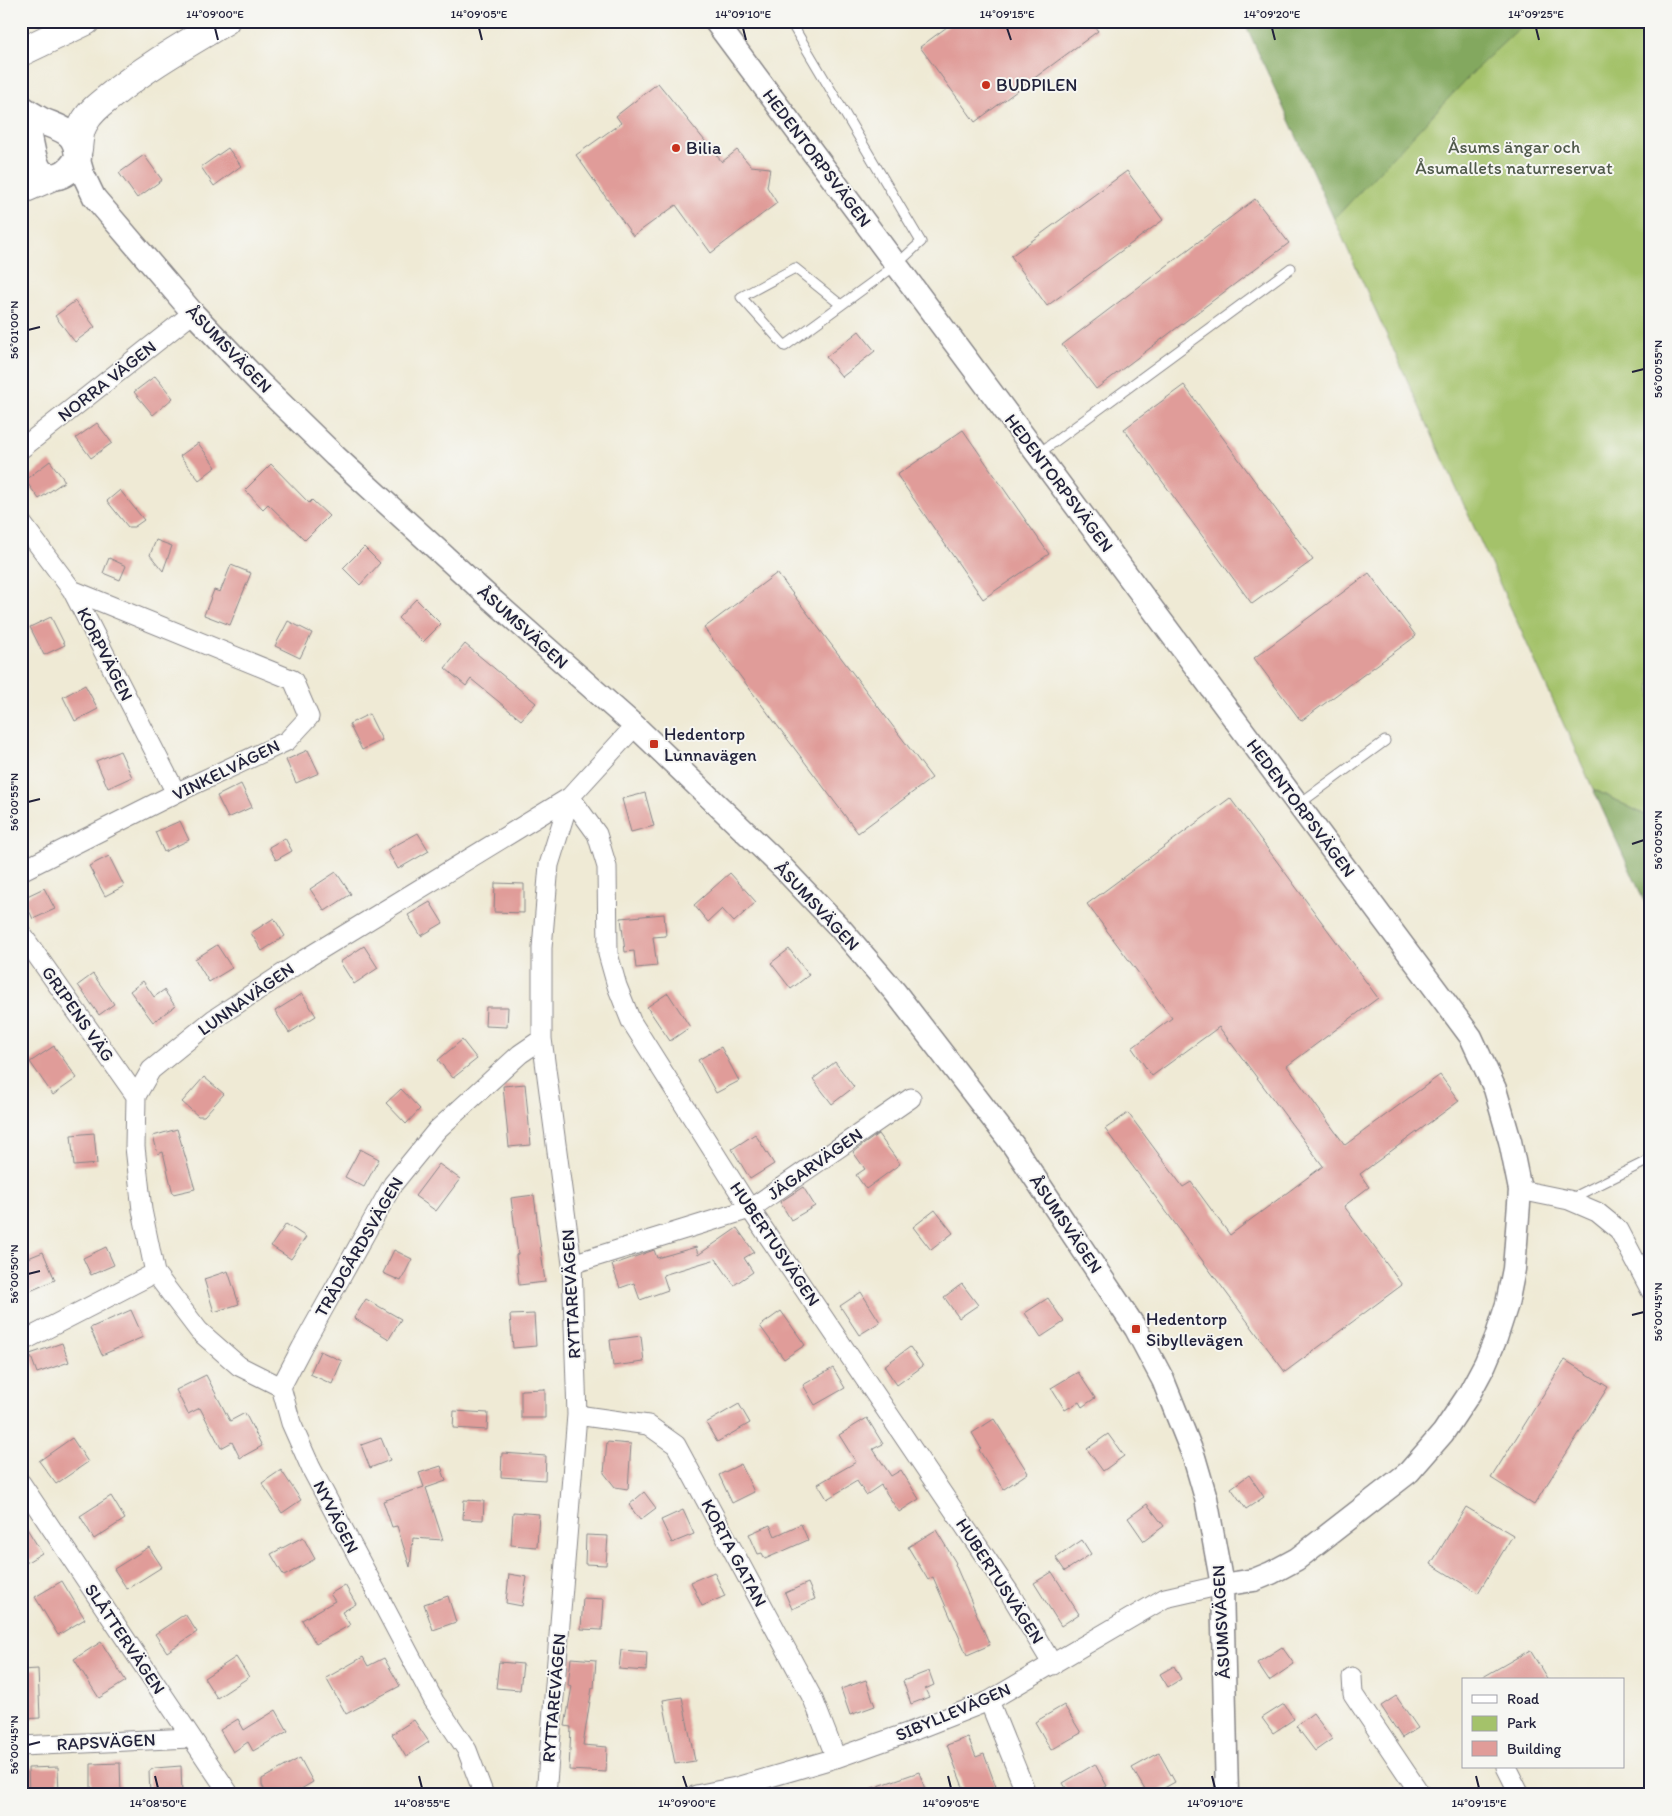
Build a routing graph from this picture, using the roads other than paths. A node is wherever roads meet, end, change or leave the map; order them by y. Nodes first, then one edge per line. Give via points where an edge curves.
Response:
1 (86, 21) edge
2 (225, 21) edge
3 (715, 21) edge
4 (790, 21) edge
5 (21, 52) edge
6 (21, 108) edge
7 (21, 118) edge
8 (78, 153) junction
9 (54, 176) junction
10 (21, 190) edge
11 (94, 197) junction
12 (896, 265) junction
13 (1291, 268) dead end
14 (841, 305) junction
15 (193, 313) junction
16 (21, 448) edge
17 (1037, 454) junction
18 (21, 522) edge
19 (72, 590) junction
20 (635, 726) junction
21 (1385, 741) dead end
22 (176, 793) junction
23 (570, 797) junction
24 (1298, 804) junction
25 (21, 871) edge
26 (21, 933) edge
27 (542, 1039) junction
28 (136, 1096) junction
29 (911, 1098) dead end
30 (1651, 1159) edge
31 (1520, 1190) junction
32 (1569, 1200) junction
33 (750, 1209) junction
34 (572, 1264) junction
35 (155, 1273) junction
36 (1651, 1291) edge
37 (21, 1342) edge
38 (281, 1387) junction
39 (577, 1415) junction
40 (21, 1483) edge
41 (1222, 1585) junction
42 (1053, 1665) junction
43 (1352, 1676) dead end
44 (989, 1701) junction
45 (190, 1738) junction
46 (21, 1746) edge
47 (836, 1758) junction
48 (1506, 1768) edge
49 (230, 1795) edge
50 (484, 1795) edge
51 (546, 1795) edge
52 (696, 1795) edge
53 (1027, 1795) edge
54 (1227, 1795) edge
55 (1422, 1795) edge
56 (1520, 1795) edge

1 - 5 highway
2 - 8 highway via 148,68 94,109 83,124
3 - 12 street, HEDENTORPSVÄGEN
4 - 12 lane via 921,242
6 - 8 main road via 69,133 75,140
7 - 9 main road via 36,166 43,173
8 - 9 main road via 70,170
8 - 11 street, ÅSUMSVÄGEN
9 - 10 highway
9 - 11 street, ÅSUMSVÄGEN
11 - 15 street, ÅSUMSVÄGEN
12 - 14 lane
12 - 17 street, HEDENTORPSVÄGEN
13 - 17 lane
14 - 14 lane via 785,346 742,297 795,268
15 - 16 street, NORRA VÄGEN
15 - 20 street, ÅSUMSVÄGEN via 336,456
17 - 24 street, HEDENTORPSVÄGEN
18 - 19 street, KORPVÄGEN
19 - 22 street, KORPVÄGEN
19 - 22 street, VINKELVÄGEN via 293,680 310,717 287,741
20 - 23 street, LUNNAVÄGEN
20 - 41 street, ÅSUMSVÄGEN via 840,928 895,992 1013,1146 1136,1328 1164,1380 1206,1498
21 - 24 lane
22 - 25 street, VINKELVÄGEN
23 - 27 street, RYTTAREVÄGEN via 549,865 542,948
23 - 28 street, LUNNAVÄGEN via 313,953 214,1019 151,1070
23 - 33 street, HUBERTUSVÄGEN via 597,834 607,866 608,954 631,1021
24 - 31 street, HEDENTORPSVÄGEN via 1471,1037 1495,1089
26 - 28 street, GRIPENS VÄG
27 - 34 street, RYTTAREVÄGEN
27 - 38 street, TRÄDGÅRDSVÄGEN via 520,1054 437,1130 393,1184
28 - 35 street, LUNNAVÄGEN via 135,1147 142,1210
29 - 33 street, JÄGARVÄGEN
30 - 32 lane
31 - 32 street
31 - 41 street, HEDENTORPSVÄGEN via 1508,1304 1485,1364 1442,1434 1409,1472 1298,1559 1254,1580
32 - 36 street via 1597,1212 1619,1230
33 - 34 street, JÄGARVÄGEN
33 - 42 street, HUBERTUSVÄGEN via 1008,1592
34 - 39 street, RYTTAREVÄGEN
35 - 37 street
35 - 38 street via 199,1331 239,1366
38 - 50 street, NYVÄGEN via 291,1423 311,1468 434,1701 467,1750
39 - 47 street, KORTA GATAN via 648,1425 676,1445 813,1699
39 - 51 street, RYTTAREVÄGEN
40 - 45 street, SLÅTTERVÄGEN
41 - 42 street, SIBYLLEVÄGEN via 1165,1598
41 - 54 street, ÅSUMSVÄGEN
42 - 44 street, SIBYLLEVÄGEN
43 - 55 street via 1353,1694
44 - 47 street, SIBYLLEVÄGEN
44 - 53 street
45 - 46 street, RAPSVÄGEN
45 - 49 street, SLÅTTERVÄGEN
47 - 52 street, SIBYLLEVÄGEN
48 - 56 street

